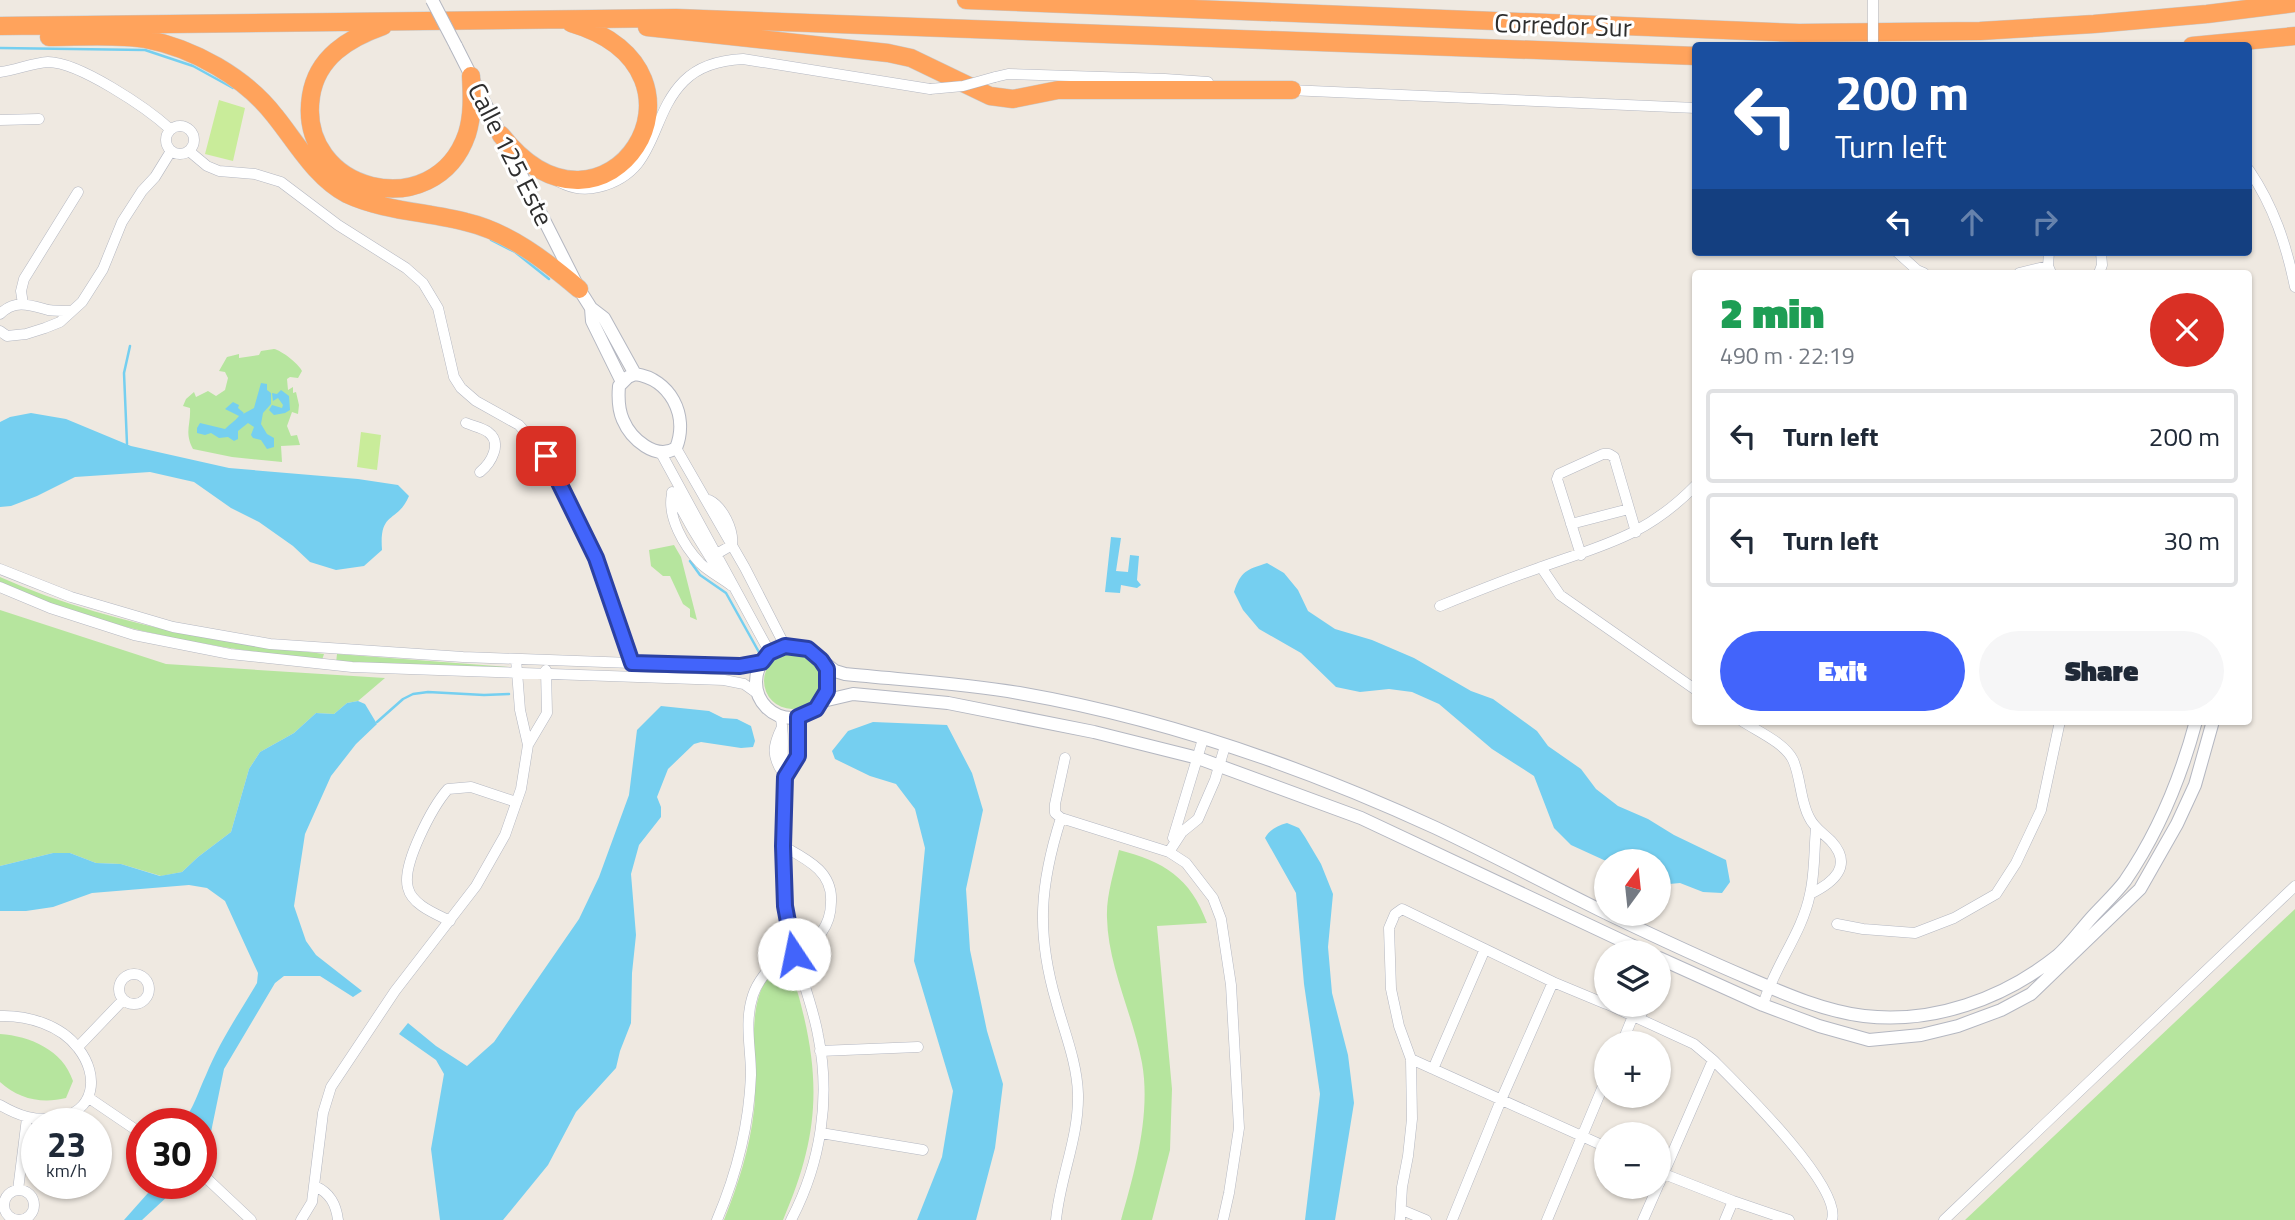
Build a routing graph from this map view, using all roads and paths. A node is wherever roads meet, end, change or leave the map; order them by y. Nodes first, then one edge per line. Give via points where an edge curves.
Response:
1 (432, 0) edge
2 (967, 0) edge
3 (1873, 0) edge
4 (2222, 0) edge
5 (2289, 4) edge
6 (557, 19) junction
7 (588, 19) junction
8 (400, 21) junction
9 (2094, 24) junction
10 (0, 26) edge
11 (0, 36) edge
12 (2292, 36) edge
13 (1873, 42) edge
14 (2232, 42) edge
15 (1692, 57) edge
16 (0, 72) edge
17 (471, 76) junction
18 (1292, 90) junction
19 (1692, 108) edge
20 (39, 119) dead end
21 (0, 120) edge
22 (170, 129) junction
23 (501, 135) junction
24 (171, 151) junction
25 (189, 151) junction
26 (547, 174) junction
27 (2252, 175) edge
28 (78, 192) dead end
29 (1902, 256) edge
30 (1920, 270) edge
31 (2295, 287) edge
32 (579, 289) junction
33 (23, 304) junction
34 (591, 308) junction
35 (72, 311) junction
36 (0, 314) edge
37 (0, 331) edge
38 (635, 374) junction
39 (622, 382) junction
40 (466, 423) dead end
41 (676, 447) junction
42 (661, 453) junction
43 (480, 472) dead end
44 (675, 478) junction
45 (1692, 489) edge
46 (672, 494) junction
47 (1629, 509) junction
48 (1571, 524) junction
49 (1636, 532) junction
50 (732, 545) junction
51 (1581, 555) junction
52 (713, 556) junction
53 (700, 563) junction
54 (1541, 567) junction
55 (0, 569) edge
56 (725, 581) junction
57 (0, 587) edge
58 (735, 588) junction
59 (1440, 606) dead end
60 (785, 646) junction
61 (766, 658) junction
62 (516, 659) junction
63 (544, 660) junction
64 (821, 660) junction
65 (632, 663) junction
66 (515, 673) junction
67 (546, 674) junction
68 (1692, 687) edge
69 (758, 694) junction
70 (823, 701) junction
71 (798, 717) junction
72 (782, 720) junction
73 (1748, 725) edge
74 (2059, 725) edge
75 (2195, 725) edge
76 (2212, 725) edge
77 (1203, 739) junction
78 (528, 745) junction
79 (1225, 746) junction
80 (1065, 758) dead end
81 (1198, 758) junction
82 (1219, 765) junction
83 (785, 777) junction
84 (516, 802) junction
85 (1061, 818) junction
86 (1816, 828) junction
87 (783, 846) junction
88 (1169, 852) junction
89 (2295, 886) edge
90 (1810, 894) junction
91 (1594, 907) edge
92 (450, 922) junction
93 (1837, 924) dead end
94 (1635, 926) edge
95 (1620, 940) edge
96 (1485, 949) junction
97 (794, 954) junction
98 (1671, 967) edge
99 (1553, 982) junction
100 (1768, 987) junction
101 (1594, 999) edge
102 (123, 1000) dead end
103 (1763, 1005) junction
104 (0, 1016) edge
105 (1635, 1017) edge
106 (78, 1047) junction
107 (918, 1047) dead end
108 (820, 1051) junction
109 (1411, 1059) junction
110 (1713, 1060) junction
111 (1433, 1069) junction
112 (89, 1098) junction
113 (1501, 1100) junction
114 (0, 1105) edge
115 (80, 1108) edge
116 (1594, 1108) edge
117 (21, 1115) edge
118 (126, 1123) edge
119 (821, 1133) junction
120 (1582, 1136) junction
121 (1594, 1142) edge
122 (923, 1150) dead end
123 (1671, 1154) edge
124 (21, 1166) edge
125 (1671, 1182) edge
126 (315, 1186) junction
127 (217, 1188) edge
128 (18, 1190) dead end
129 (1652, 1199) edge
130 (1733, 1201) junction
131 (1401, 1215) edge
132 (251, 1220) edge
133 (301, 1220) edge
134 (338, 1220) edge
135 (717, 1220) edge
136 (791, 1220) edge
137 (1056, 1220) edge
138 (1223, 1220) edge
139 (1426, 1220) edge
140 (1452, 1220) edge
141 (1546, 1220) edge
142 (1643, 1220) edge
143 (1725, 1220) edge
144 (1789, 1220) edge
145 (1832, 1220) edge
146 (1944, 1220) edge

1 - 17 street, Calle 125 Este, bridge
2 - 9 highway, Corredor Sur via 1799,33 1980,31
3 - 13 street, bridge
4 - 9 highway
5 - 9 highway, Corredor Sur
6 - 7 highway, Corredor Sur
6 - 8 highway, Corredor Sur
6 - 26 highway via 600,35 629,55 644,79 648,108 636,147 612,171 582,181
7 - 15 highway, Corredor Sur via 756,20
7 - 18 highway via 888,53 911,58 1003,99 1058,90
8 - 10 highway, Corredor Sur
8 - 17 highway via 338,49 314,82 313,129 324,154 339,170 360,183 393,190 421,184 439,173 468,132
11 - 32 highway via 142,38 194,56 227,73 261,100 324,177 344,192 492,230 539,257
12 - 14 highway
16 - 22 street via 45,62 73,66 154,114
17 - 23 street, Calle 125 Este
18 - 19 street
18 - 26 street, bridge via 1165,79 1008,74 930,89 726,60 709,64 684,81 672,96 648,150 629,173 589,189 564,186
20 - 21 street
22 - 24 street via 165,140
22 - 25 street via 181,126 191,131 194,141
23 - 26 highway via 523,159
23 - 32 street, Calle 125 Este
24 - 25 street
24 - 35 street via 122,222 96,282
25 - 65 street via 219,171 281,182 423,283 438,308 454,377 461,388 519,425 546,456 596,558
27 - 31 street via 2287,246
28 - 33 street via 24,279
29 - 30 street
32 - 34 street, Calle 125 Este
33 - 35 street
33 - 36 street
34 - 38 street, Calle 125 Este via 604,318
34 - 39 street, Calle 125 Este via 592,321
35 - 37 street via 60,322 26,334 8,336
38 - 39 street
38 - 41 street via 658,382 675,402 681,430
39 - 42 street via 618,395 623,421 640,442
40 - 43 street via 490,433 496,443
41 - 42 street
41 - 50 street
42 - 44 street
44 - 46 street
44 - 52 street
45 - 49 street via 1674,508
46 - 52 street
46 - 53 street via 673,519
47 - 48 street
47 - 48 street via 1614,457 1603,454 1559,474
47 - 49 street
48 - 51 street
49 - 51 street
50 - 52 street
50 - 60 street
51 - 54 street
52 - 53 street
52 - 56 street
52 - 58 street
53 - 56 street
54 - 59 street
54 - 68 street via 1560,594
55 - 62 street via 72,597 173,627 270,644
56 - 58 street
57 - 66 street via 134,635 230,654 352,667
58 - 61 street
60 - 61 street
60 - 64 street via 808,649
61 - 65 street via 740,666
61 - 69 street via 756,683
62 - 63 street
62 - 66 street
63 - 65 street
63 - 67 street
64 - 70 street via 829,680
64 - 77 street via 845,674 1020,694
66 - 67 street
66 - 78 street
67 - 69 street via 724,680 744,684
67 - 78 street via 547,713
69 - 72 street
70 - 71 street
70 - 81 street via 853,694 948,703
71 - 72 street
71 - 83 street via 798,756
72 - 83 street via 774,742 774,760
73 - 86 street via 1792,757
74 - 93 street via 2041,810 1996,894 1915,933
75 - 100 street via 2175,786 2124,881 2059,954 2023,980 1953,1011 1916,1016 1865,1016 1827,1009
76 - 103 street via 2195,785 2140,889 2031,994 1958,1026 1869,1040
77 - 79 street
77 - 81 street
78 - 84 street
79 - 82 street
79 - 91 street via 1435,828
80 - 85 street via 1055,804 1055,813
81 - 82 street
81 - 88 street
82 - 88 street via 1198,819
82 - 95 street via 1360,818
83 - 87 street
84 - 92 street via 505,835
84 - 92 street via 471,787 448,789 438,799 411,859 408,890 422,907
85 - 88 street
85 - 137 street via 1049,853 1042,919 1045,955 1078,1092 1075,1133
86 - 90 street
86 - 90 street via 1838,850 1841,861 1830,884
87 - 97 street via 785,906
87 - 97 street via 827,878 832,898 825,929 812,945
88 - 138 street via 1186,863 1213,898 1229,972 1239,1128
89 - 146 street
90 - 100 street via 1792,943
92 - 126 street via 395,991 331,1087 323,1113
94 - 100 street
96 - 99 street
96 - 109 street via 1402,909 1395,914 1389,928 1391,989
96 - 111 street
97 - 108 street
97 - 135 street via 778,961 753,995 748,1025 747,1120 730,1191
98 - 103 street
99 - 101 street
99 - 113 street
100 - 103 street
102 - 106 street
104 - 106 street via 22,1016 46,1024
105 - 110 street via 1693,1044
106 - 112 street via 91,1078
107 - 108 street
108 - 119 street
109 - 111 street
109 - 131 street via 1412,1119
110 - 123 street
110 - 145 street via 1802,1157 1829,1198
111 - 113 street
112 - 115 street
112 - 118 street
113 - 120 street
113 - 140 street
114 - 117 street
116 - 120 street
119 - 122 street
119 - 136 street via 809,1179
120 - 121 street
120 - 141 street
124 - 128 street
125 - 130 street
126 - 133 street
126 - 134 street via 337,1207
127 - 132 street
129 - 142 street
130 - 143 street
130 - 144 street
131 - 139 street

